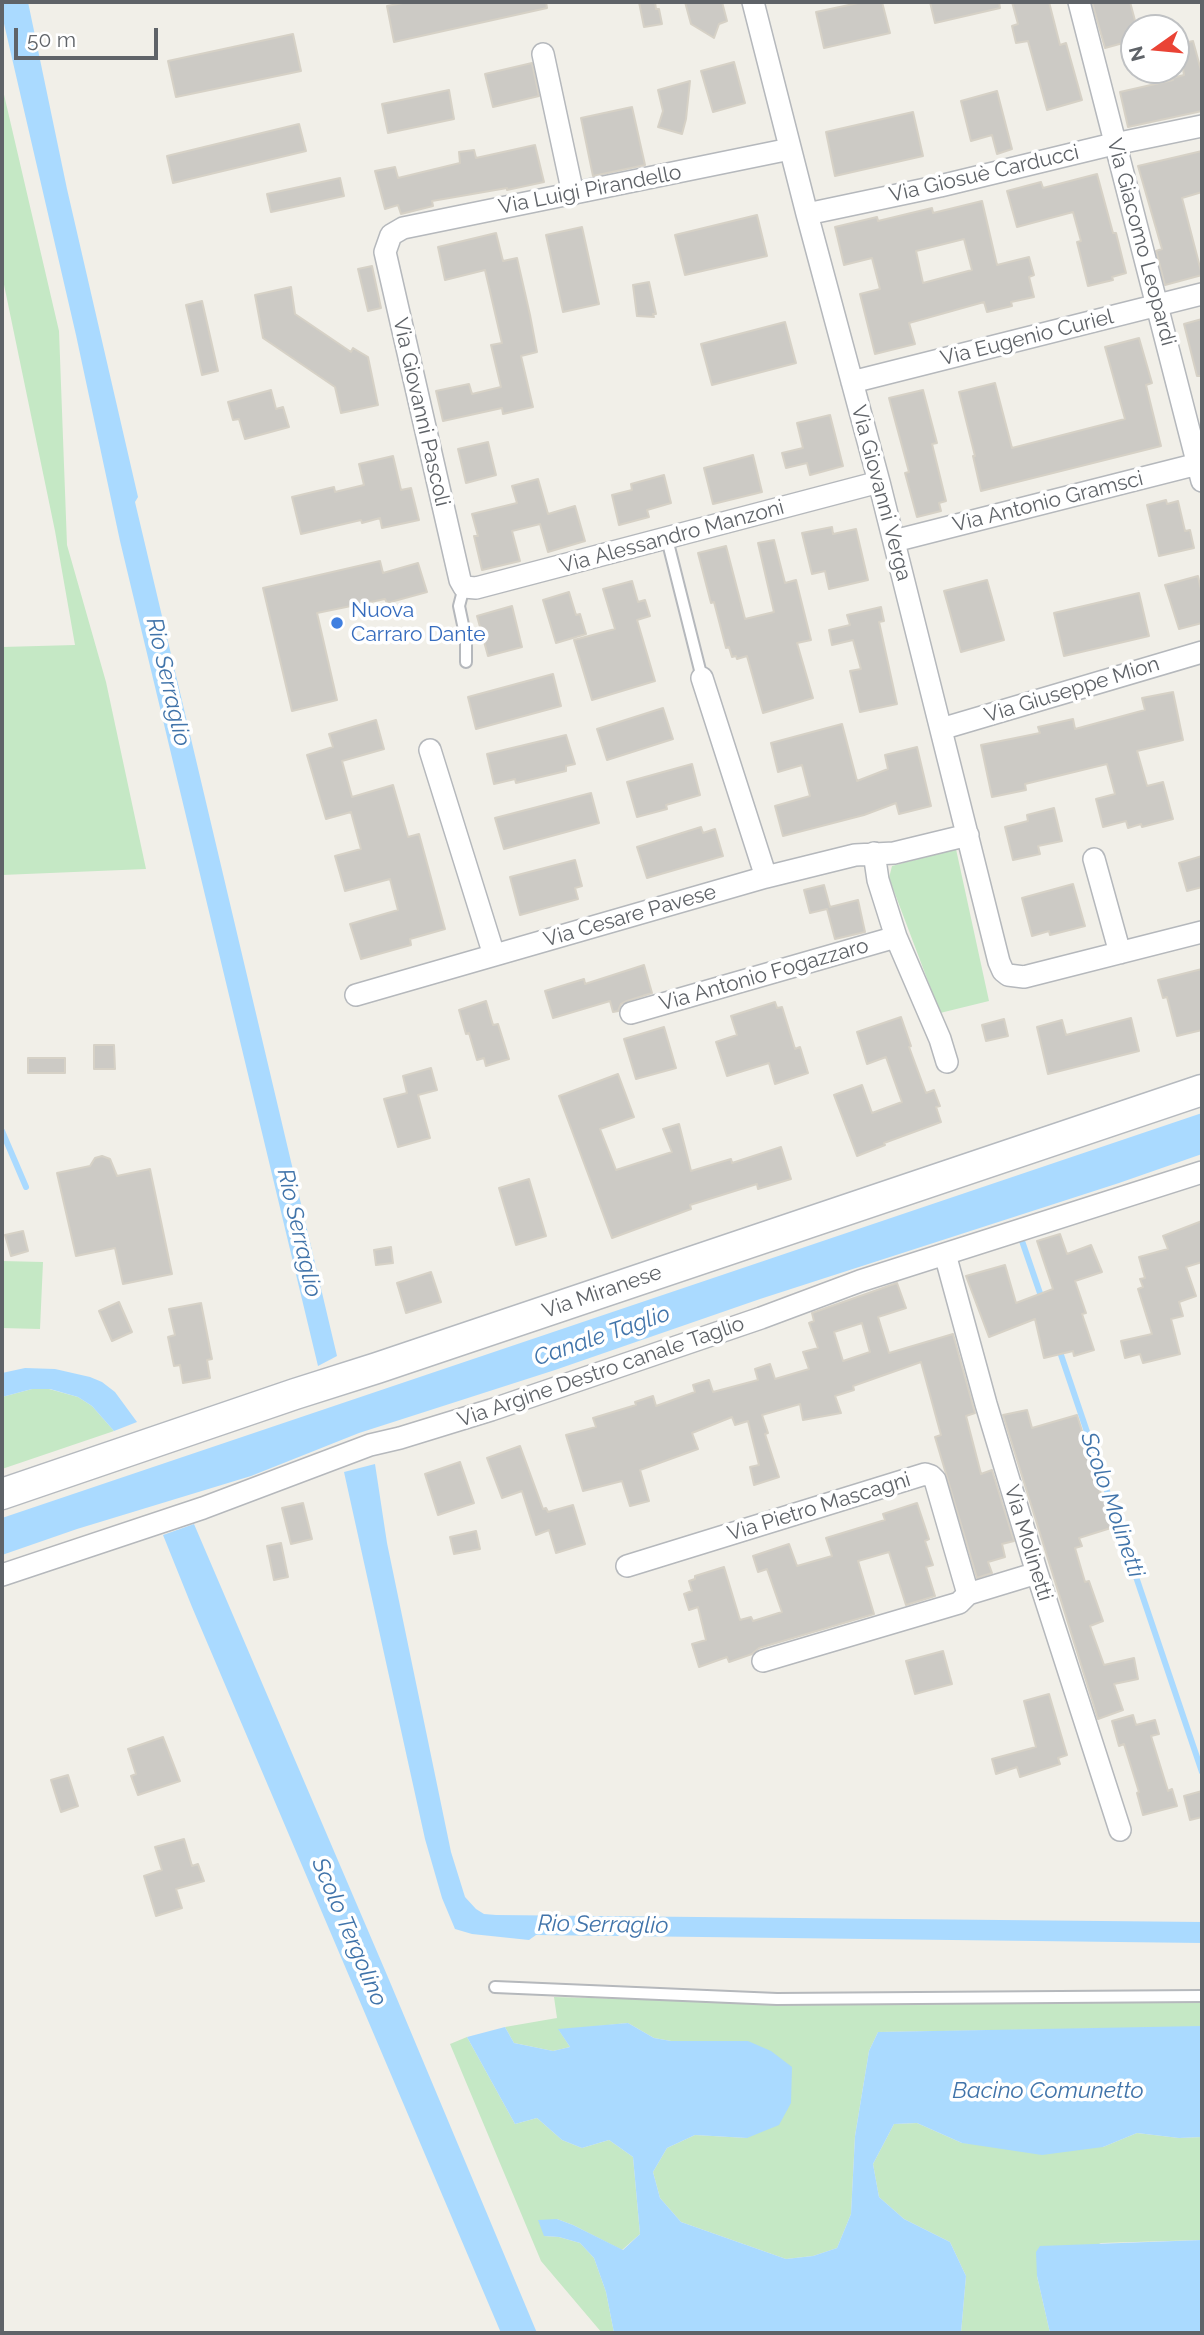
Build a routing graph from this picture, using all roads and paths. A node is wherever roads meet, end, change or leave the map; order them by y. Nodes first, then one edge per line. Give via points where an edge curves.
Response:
1 (753, 2) edge
2 (1079, 2) edge
3 (543, 54) dead end
4 (1202, 126) edge
5 (1115, 144) junction
6 (790, 149) junction
7 (573, 194) junction
8 (807, 214) junction
9 (391, 235) joint
10 (1202, 294) edge
11 (1157, 305) junction
12 (852, 382) junction
13 (1201, 470) edge
14 (879, 482) junction
15 (667, 538) junction
16 (894, 541) junction
17 (464, 587) junction
18 (1202, 652) edge
19 (466, 662) dead end
20 (702, 678) joint
21 (942, 729) junction
22 (430, 750) dead end
23 (968, 835) junction
24 (874, 853) junction
25 (1094, 859) dead end
26 (766, 877) junction
27 (1202, 932) edge
28 (896, 937) junction
29 (1120, 953) junction
30 (494, 955) junction
31 (356, 995) dead end
32 (631, 1013) dead end
33 (947, 1062) dead end
34 (1202, 1090) edge
35 (1202, 1172) edge
36 (945, 1254) junction
37 (2, 1494) edge
38 (627, 1566) dead end
39 (1037, 1573) junction
40 (2, 1575) edge
41 (968, 1594) junction
42 (763, 1661) dead end
43 (1120, 1830) dead end
44 (495, 1987) dead end
45 (1202, 1996) edge

1 - 6 street, Via Giovanni Verga
2 - 5 street, Via Giacomo Leopardi
3 - 7 street
4 - 5 street, Via Giosuè Carducci
5 - 8 street, Via Giosuè Carducci
5 - 11 street, Via Giacomo Leopardi
6 - 7 street, Via Luigi Pirandello
6 - 8 street, Via Giovanni Verga
7 - 9 street, Via Luigi Pirandello via 403,228
8 - 12 street, Via Giovanni Verga
9 - 17 street, Via Giovanni Pascoli via 385,252
10 - 11 street, Via Eugenio Curiel
11 - 12 street, Via Eugenio Curiel
11 - 13 street, Via Giacomo Leopardi
12 - 14 street, Via Giovanni Verga
13 - 16 street, Via Antonio Gramsci
14 - 15 street, Via Alessandro Manzoni
14 - 16 street, Via Giovanni Verga
15 - 17 street, Via Alessandro Manzoni via 476,588
15 - 20 lane
16 - 21 street, Via Giovanni Verga
17 - 19 lane via 459,607
18 - 21 street, Via Giuseppe Mion
20 - 26 street
21 - 23 street, Via Giovanni Verga
22 - 30 street
23 - 24 street, Via Cesare Pavese via 894,853
23 - 29 street, Via Giovanni Verga via 1003,971 1024,977
24 - 26 street, Via Cesare Pavese
24 - 28 street, Via Antonio Fogazzaro
25 - 29 street
26 - 30 street, Via Cesare Pavese
27 - 29 street
28 - 32 street, Via Antonio Fogazzaro
28 - 33 street, Via Antonio Fogazzaro
30 - 31 street, Via Cesare Pavese
34 - 37 main road, Via Miranese
35 - 36 street, Via Argine Destro canale Taglio
36 - 39 street, Via Molinetti
36 - 40 street, Via Argine Destro canale Taglio via 491,1410 370,1445 203,1508
38 - 41 street, Via Pietro Mascagni via 925,1474 935,1480
39 - 41 street
39 - 43 street, Via Molinetti
41 - 42 street via 959,1603
44 - 45 lane via 777,1999

